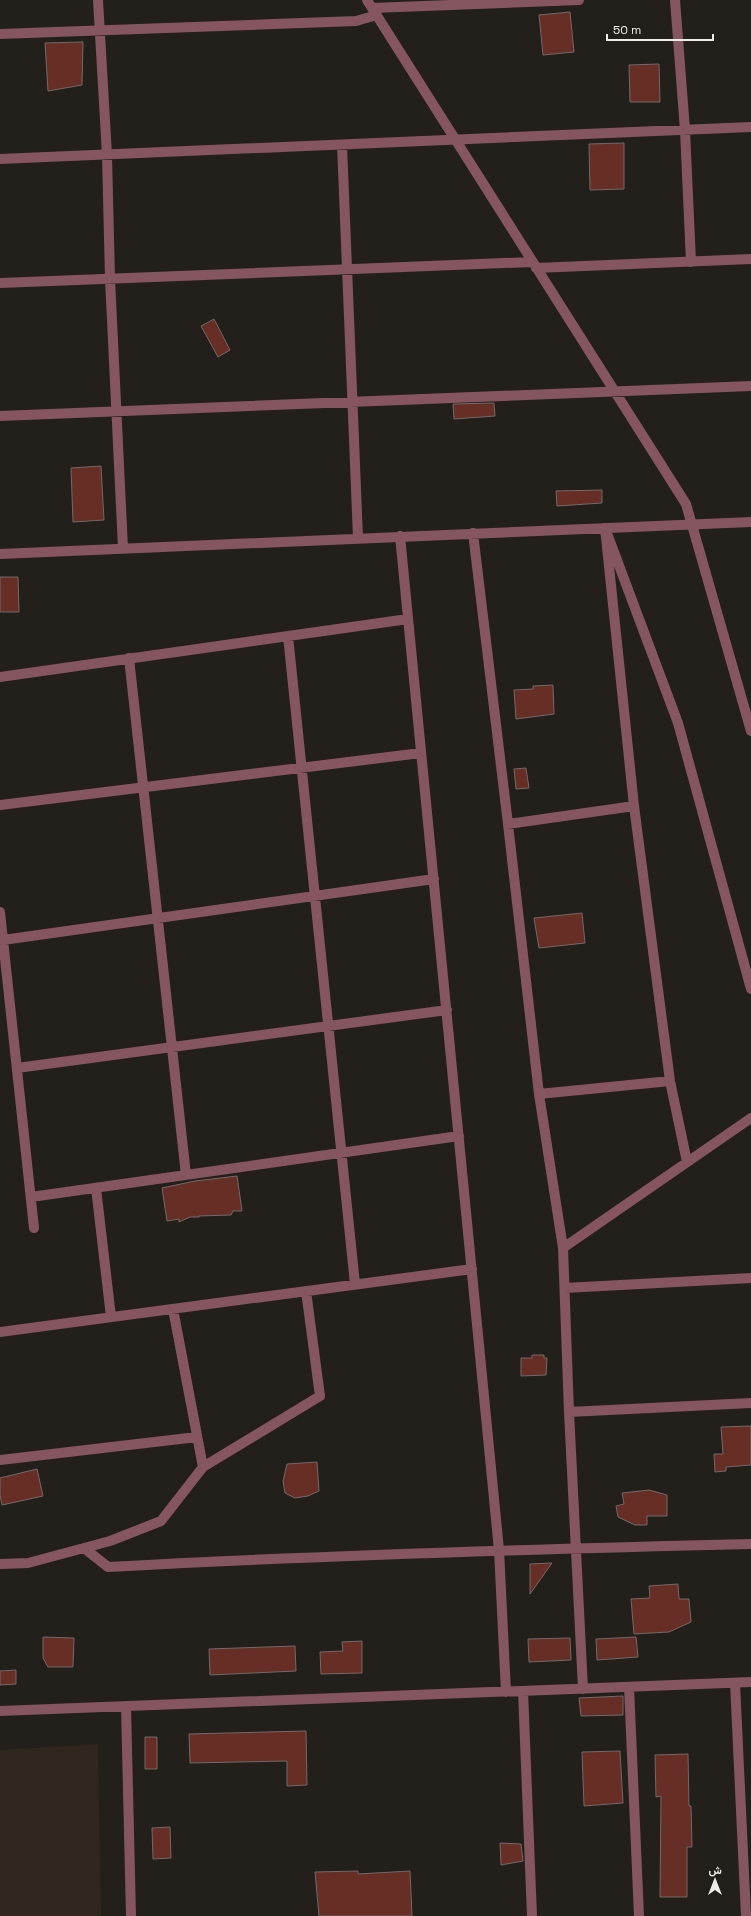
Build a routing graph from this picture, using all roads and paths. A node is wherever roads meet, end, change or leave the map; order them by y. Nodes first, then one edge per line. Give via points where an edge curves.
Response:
1 (98, 0) edge
2 (579, 0) edge
3 (675, 0) edge
4 (372, 8) edge
5 (100, 30) junction
6 (0, 34) edge
7 (751, 127) edge
8 (685, 130) junction
9 (456, 140) junction
10 (342, 145) junction
11 (107, 155) junction
12 (0, 160) edge
13 (751, 259) edge
14 (691, 262) junction
15 (534, 265) junction
16 (348, 269) junction
17 (110, 279) junction
18 (0, 283) edge
19 (751, 386) edge
20 (614, 391) junction
21 (351, 402) junction
22 (116, 411) junction
23 (0, 416) edge
24 (751, 522) edge
25 (691, 525) junction
26 (605, 528) junction
27 (473, 533) junction
28 (400, 536) junction
29 (358, 538) junction
30 (123, 548) junction
31 (0, 554) edge
32 (408, 619) junction
33 (288, 636) junction
34 (129, 658) junction
35 (0, 676) edge
36 (751, 731) edge
37 (421, 753) junction
38 (302, 768) junction
39 (143, 787) junction
40 (0, 805) edge
41 (634, 806) junction
42 (508, 824) junction
43 (434, 879) junction
44 (315, 896) junction
45 (0, 912) edge
46 (158, 918) junction
47 (3, 940) junction
48 (751, 988) edge
49 (4, 992) edge
50 (447, 1010) junction
51 (328, 1026) junction
52 (172, 1047) junction
53 (17, 1068) junction
54 (670, 1081) junction
55 (539, 1094) junction
56 (751, 1118) edge
57 (459, 1136) junction
58 (341, 1153) junction
59 (686, 1162) junction
60 (186, 1175) junction
61 (96, 1188) junction
62 (31, 1197) junction
63 (34, 1228) dead end
64 (563, 1248) junction
65 (472, 1269) junction
66 (751, 1278) edge
67 (355, 1284) junction
68 (565, 1288) junction
69 (306, 1291) junction
70 (173, 1309) junction
71 (111, 1317) junction
72 (0, 1332) edge
73 (751, 1404) edge
74 (569, 1412) junction
75 (197, 1437) junction
76 (0, 1460) edge
77 (203, 1467) junction
78 (751, 1544) edge
79 (84, 1548) junction
80 (577, 1548) junction
81 (499, 1550) junction
82 (0, 1564) edge
83 (751, 1682) edge
84 (735, 1683) junction
85 (629, 1687) junction
86 (583, 1689) junction
87 (524, 1691) junction
88 (506, 1692) junction
89 (126, 1706) junction
90 (0, 1711) edge
91 (131, 1916) edge
92 (532, 1916) edge
93 (639, 1916) edge
94 (746, 1916) edge

1 - 5 street
2 - 4 street
3 - 8 street
4 - 5 street via 356,21
4 - 9 street
5 - 6 street
5 - 11 street
7 - 8 street
8 - 9 street
8 - 14 street
9 - 10 street
9 - 15 street
10 - 11 street
10 - 16 street
11 - 12 street
11 - 17 street
13 - 14 street
14 - 15 street
15 - 16 street
15 - 20 street
16 - 17 street
16 - 21 street
17 - 18 street
17 - 22 street
19 - 20 street
20 - 21 street
20 - 25 street via 686,504
21 - 22 street
21 - 29 street
22 - 23 street
22 - 30 street
24 - 25 street
25 - 26 street
25 - 36 street
26 - 27 street
26 - 41 street
26 - 48 street via 678,723
27 - 28 street
27 - 42 street
28 - 29 street
28 - 32 street
29 - 30 street
30 - 31 street
32 - 33 street
32 - 37 street
33 - 34 street
33 - 38 street
34 - 35 street
34 - 39 street
37 - 38 street
37 - 43 street
38 - 39 street
38 - 44 street
39 - 40 street
39 - 46 street
41 - 42 street
41 - 54 street
42 - 55 street
43 - 44 street
43 - 50 street
44 - 46 street
44 - 51 street
45 - 47 street
46 - 47 street
46 - 52 street
47 - 49 street
49 - 53 street
50 - 51 street
50 - 57 street
51 - 52 street
51 - 58 street
52 - 53 street
52 - 60 street
53 - 62 street
54 - 55 street
54 - 59 street
55 - 64 street
56 - 59 street
57 - 58 street
57 - 65 street
58 - 60 street
58 - 67 street
59 - 64 street
60 - 61 street
61 - 62 street
61 - 71 street
62 - 63 street
64 - 68 street
65 - 67 street
65 - 81 street
66 - 68 street
67 - 69 street
68 - 74 street
69 - 70 street
69 - 77 street via 320,1396
70 - 71 street
70 - 75 street
71 - 72 street
73 - 74 street
74 - 80 street
75 - 76 street
75 - 77 street
77 - 79 street via 161,1521
78 - 80 street
79 - 81 street via 108,1567
79 - 82 street via 28,1562
80 - 81 street
80 - 86 street
81 - 88 street
83 - 84 street
84 - 85 street
84 - 94 street
85 - 86 street
85 - 93 street
86 - 87 street
87 - 88 street
87 - 92 street
88 - 89 street
89 - 90 street
89 - 91 street

